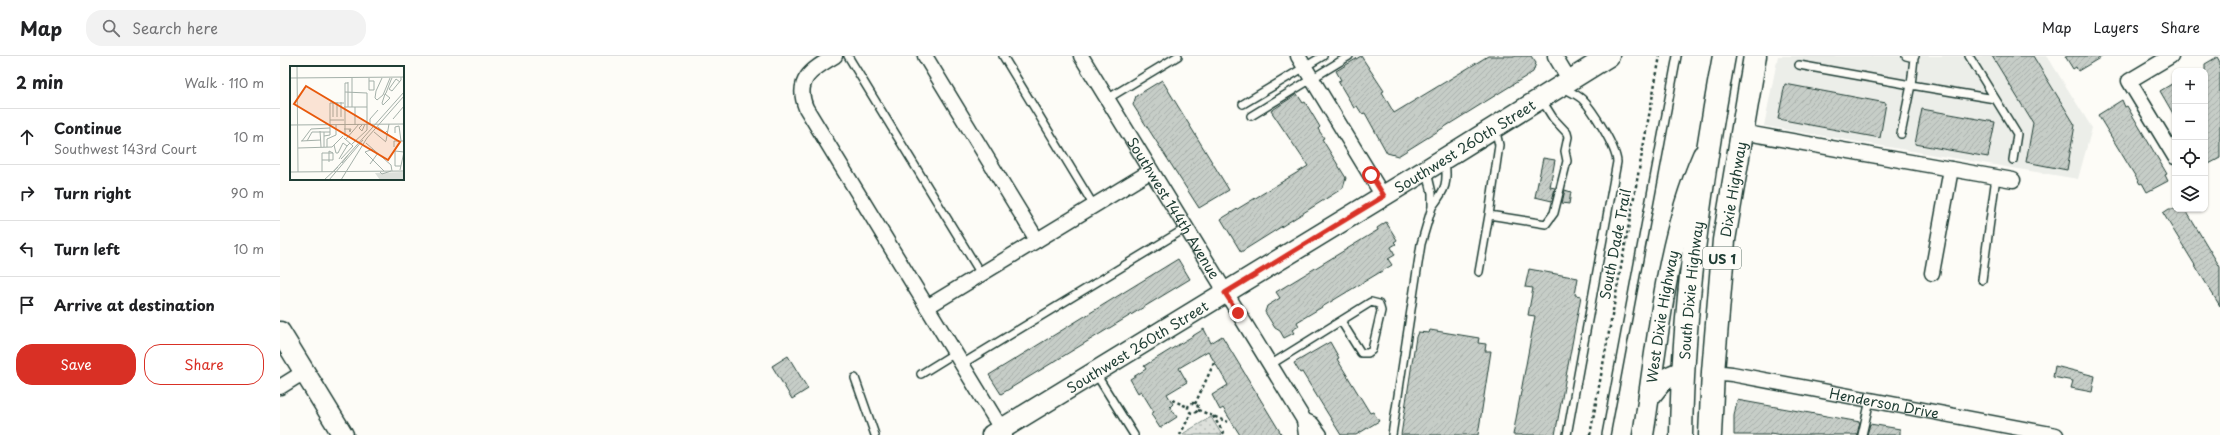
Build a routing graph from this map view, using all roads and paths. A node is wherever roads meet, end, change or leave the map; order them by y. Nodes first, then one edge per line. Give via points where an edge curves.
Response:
1 (835, 56) edge
2 (848, 56) edge
3 (925, 56) edge
4 (1003, 56) edge
5 (1081, 56) edge
6 (1178, 56) edge
7 (1323, 56) edge
8 (1349, 56) edge
9 (1555, 56) edge
10 (1609, 56) edge
11 (1660, 56) edge
12 (1677, 56) edge
13 (1724, 56) edge
14 (1755, 56) edge
15 (1906, 56) edge
16 (1969, 56) edge
17 (2171, 56) edge
18 (1915, 57) edge
19 (1799, 65) dead end
20 (1305, 67) edge
21 (1565, 84) junction
22 (1911, 84) junction
23 (1107, 99) junction
24 (1541, 99) junction
25 (1996, 99) junction
26 (1243, 104) dead end
27 (1251, 116) dead end
28 (1495, 128) junction
29 (1741, 132) junction
30 (1901, 134) dead end
31 (1708, 146) junction
32 (2172, 152) edge
33 (1445, 159) junction
34 (2013, 160) dead end
35 (1951, 169) junction
36 (1426, 170) junction
37 (1151, 171) junction
38 (1996, 177) junction
39 (2013, 180) dead end
40 (1384, 196) junction
41 (1094, 206) junction
42 (1432, 207) junction
43 (1489, 215) junction
44 (1186, 228) junction
45 (1037, 240) junction
46 (1479, 272) dead end
47 (1932, 273) dead end
48 (981, 274) junction
49 (1982, 280) dead end
50 (1225, 293) junction
51 (927, 307) junction
52 (1341, 321) junction
53 (280, 332) edge
54 (959, 358) junction
55 (1214, 363) dead end
56 (1270, 365) junction
57 (304, 372) junction
58 (1095, 372) junction
59 (1682, 372) junction
60 (1712, 372) junction
61 (921, 374) dead end
62 (855, 378) dead end
63 (280, 387) edge
64 (1649, 398) junction
65 (1172, 400) dead end
66 (1870, 400) junction
67 (1195, 404) junction
68 (1188, 407) junction
69 (1198, 410) junction
70 (1191, 413) junction
71 (1213, 416) junction
72 (1304, 420) junction
73 (1228, 422) dead end
74 (1997, 430) edge
75 (999, 433) edge
76 (343, 435) edge
77 (875, 435) edge
78 (1134, 435) edge
79 (1180, 435) edge
80 (1225, 435) edge
81 (1306, 435) edge
82 (1320, 435) edge
83 (1392, 435) edge
84 (1567, 435) edge
85 (1590, 435) edge
86 (1606, 435) edge
87 (1643, 435) edge
88 (1681, 435) edge
89 (1710, 435) edge
90 (1862, 435) edge
91 (2056, 435) edge

1 - 51 street via 814,69 806,78 802,90 803,102
2 - 48 lane
3 - 45 street
4 - 41 lane
5 - 23 street, Southwest 144th Avenue
6 - 23 lane
7 - 20 lane
8 - 20 lane
9 - 21 street
10 - 21 street, Southwest 260th Street
11 - 85 path, South Dade Trail
12 - 86 lane
13 - 31 highway, US 1
14 - 29 highway, Dixie Highway / US 1
15 - 18 lane
16 - 25 lane
17 - 32 street via 2129,81
18 - 22 lane
19 - 22 lane
20 - 26 lane
20 - 27 lane
20 - 40 street
21 - 24 street, Southwest 260th Street
21 - 84 lane via 1587,105 1611,144 1617,162
22 - 25 lane
22 - 30 lane
23 - 37 street, Southwest 144th Avenue
24 - 28 street, Southwest 260th Street
24 - 43 lane via 1553,118 1567,133 1567,161 1554,213 1550,221 1543,225
25 - 34 lane via 2017,134
28 - 33 street, Southwest 260th Street
28 - 43 lane via 1500,140
29 - 35 street
29 - 60 highway, Dixie Highway / US 1 via 1724,240
31 - 59 highway, South Dixie Highway / US 1 via 1695,234
31 - 64 street, West Dixie Highway via 1690,185 1683,208 1666,291
33 - 36 street, Southwest 260th Street
33 - 42 lane via 1448,178 1441,196
35 - 38 street
35 - 47 street
36 - 40 street, Southwest 260th Street
36 - 42 lane via 1432,193
37 - 41 street
37 - 44 street, Southwest 144th Avenue
38 - 39 street
38 - 49 lane
40 - 50 street, Southwest 260th Street
41 - 45 street
42 - 83 lane via 1422,244
43 - 46 lane
44 - 50 street, Southwest 144th Avenue
44 - 54 lane
45 - 48 street
48 - 51 street
50 - 56 street, Southwest 144th Avenue
50 - 58 street, Southwest 260th Street
51 - 54 street
52 - 52 lane via 1371,302 1379,304 1381,311 1372,350 1368,354 1361,354
52 - 56 lane
53 - 57 street
54 - 61 lane
54 - 75 street
55 - 67 path
56 - 72 street, Southwest 144th Avenue
57 - 63 street
57 - 76 street
58 - 75 street, Southwest 260th Street
58 - 78 lane
59 - 60 highway
59 - 64 street, West Dixie Highway via 1663,379
59 - 88 highway, South Dixie Highway / US 1
60 - 66 street, Henderson Drive
60 - 89 highway, US 1
62 - 77 lane
64 - 87 street, West Dixie Highway
65 - 68 path
66 - 74 street, Henderson Drive
66 - 90 lane
67 - 68 path
67 - 69 path
68 - 70 path
69 - 70 path
69 - 71 path
70 - 79 path
71 - 73 path
71 - 80 path
72 - 81 street, Southwest 144th Avenue
72 - 82 street, Southwest 144th Avenue via 1312,424
74 - 91 street, Henderson Drive

